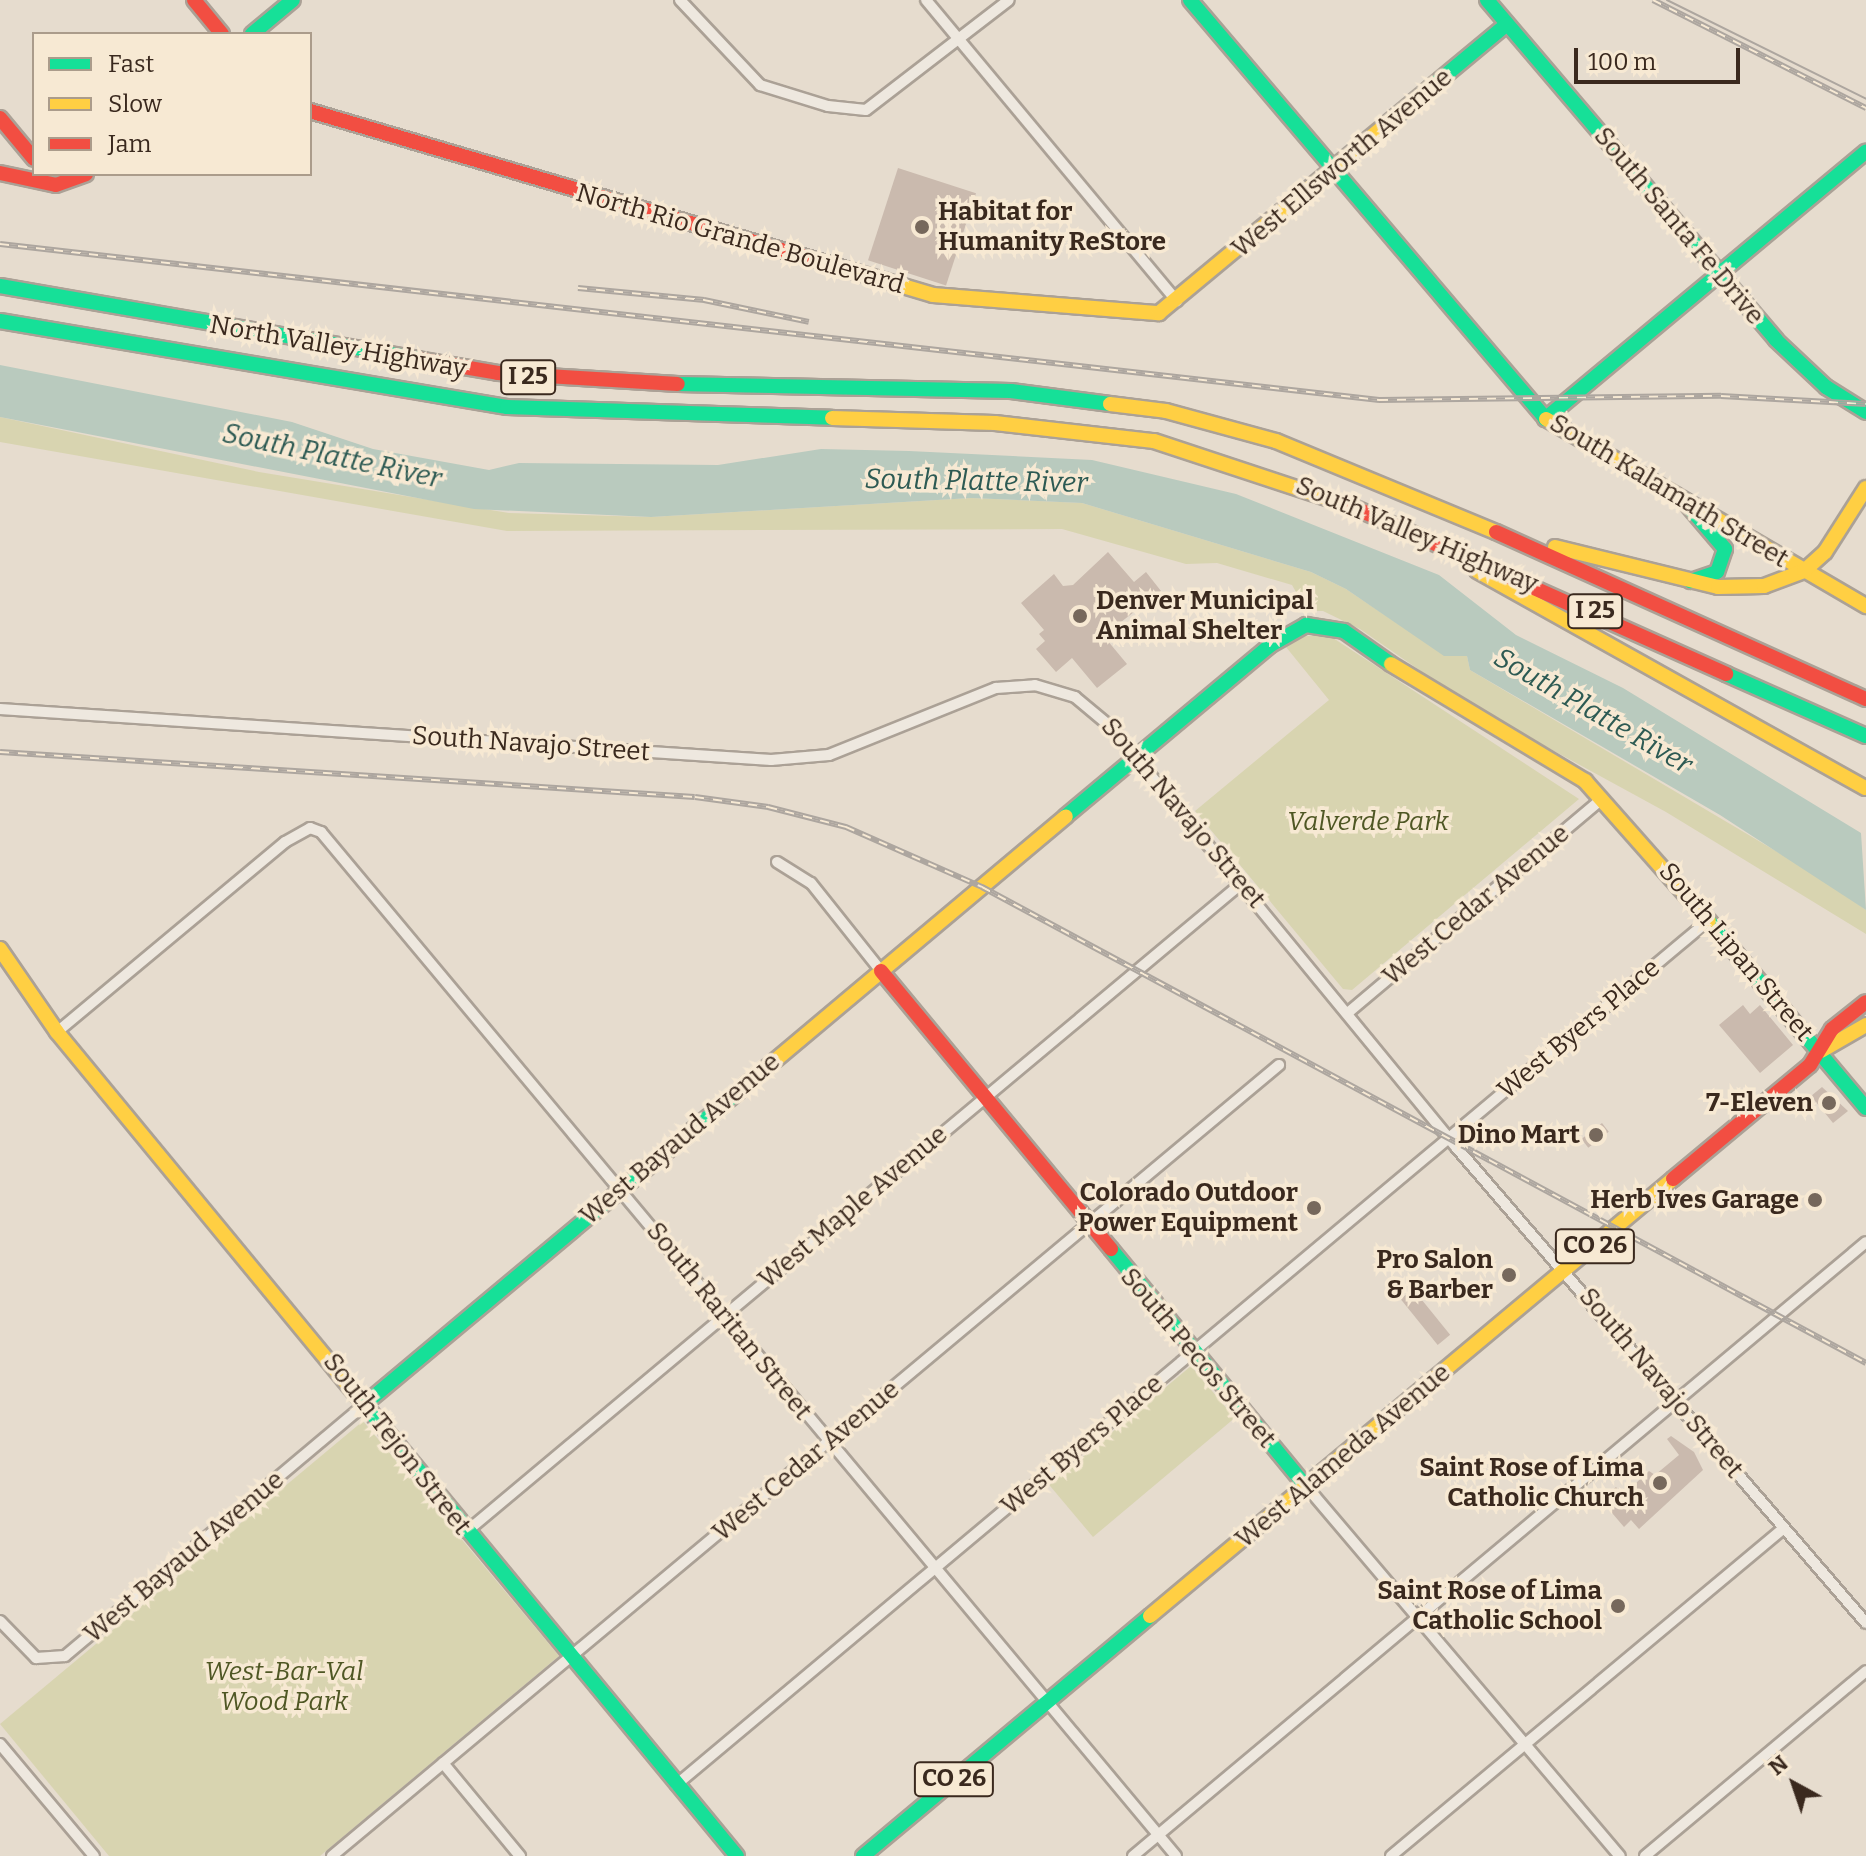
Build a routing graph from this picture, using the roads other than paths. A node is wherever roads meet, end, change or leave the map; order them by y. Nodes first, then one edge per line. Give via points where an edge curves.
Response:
1 (194, 0) edge
2 (293, 0) edge
3 (680, 0) edge
4 (926, 0) edge
5 (1009, 0) edge
6 (1190, 0) edge
7 (1487, 0) edge
8 (1507, 24) junction
9 (220, 32) edge
10 (254, 32) edge
11 (960, 39) junction
12 (312, 112) edge
13 (0, 118) edge
14 (1866, 152) edge
15 (32, 157) edge
16 (1335, 171) junction
17 (0, 173) edge
18 (75, 176) edge
19 (52, 180) edge
20 (1720, 276) junction
21 (0, 286) edge
22 (1177, 301) junction
23 (0, 321) edge
24 (1063, 395) joint
25 (1866, 412) edge
26 (1545, 419) junction
27 (1039, 426) joint
28 (1866, 488) edge
29 (1684, 501) junction
30 (1465, 516) junction
31 (1375, 517) junction
32 (1804, 571) junction
33 (1684, 582) junction
34 (1866, 606) edge
35 (1320, 624) joint
36 (1866, 697) edge
37 (0, 709) edge
38 (1866, 737) edge
39 (1136, 757) junction
40 (1866, 788) edge
41 (1602, 799) junction
42 (777, 862) dead end
43 (1242, 883) junction
44 (1709, 920) junction
45 (0, 949) edge
46 (881, 971) junction
47 (1866, 1002) edge
48 (1350, 1011) junction
49 (1866, 1025) edge
50 (57, 1032) junction
51 (1819, 1052) junction
52 (1279, 1065) dead end
53 (982, 1098) junction
54 (1866, 1108) edge
55 (1449, 1138) junction
56 (621, 1188) junction
57 (1087, 1226) junction
58 (1866, 1242) edge
59 (1565, 1270) junction
60 (723, 1316) junction
61 (1193, 1353) junction
62 (1676, 1402) junction
63 (366, 1403) junction
64 (828, 1442) junction
65 (1306, 1486) junction
66 (1784, 1528) junction
67 (466, 1532) junction
68 (935, 1568) junction
69 (1417, 1619) junction
70 (0, 1621) edge
71 (1866, 1623) edge
72 (571, 1658) junction
73 (1866, 1671) edge
74 (1047, 1703) junction
75 (0, 1744) edge
76 (1525, 1744) junction
77 (443, 1763) junction
78 (676, 1785) junction
79 (1158, 1835) junction
80 (94, 1856) edge
81 (332, 1856) edge
82 (520, 1856) edge
83 (737, 1856) edge
84 (863, 1856) edge
85 (1133, 1856) edge
86 (1176, 1856) edge
87 (1391, 1856) edge
88 (1620, 1856) edge
89 (1645, 1856) edge

1 - 9 main road
2 - 10 main road
3 - 11 street via 760,85 828,106 866,110
4 - 11 street
5 - 11 street
6 - 16 main road, South Kalamath Street
7 - 8 main road, South Santa Fe Drive
8 - 16 main road, West Ellsworth Avenue
8 - 20 main road, South Santa Fe Drive
11 - 22 street
12 - 22 main road, North Rio Grande Boulevard via 933,295 1159,313
13 - 15 main road
14 - 20 main road
16 - 22 main road, West Ellsworth Avenue
16 - 26 main road, South Kalamath Street
17 - 19 main road
18 - 19 main road
20 - 25 main road, South Santa Fe Drive via 1800,365
20 - 26 main road
21 - 24 main road, North Valley Highway / I 25 via 379,357 547,379
23 - 27 main road, North Valley Highway / I 25 via 507,407
24 - 30 main road, South Valley Highway / I 25 via 1141,406 1263,437
26 - 29 main road, South Kalamath Street
27 - 31 main road, South Valley Highway / I 25 via 1199,452
28 - 32 main road via 1825,552
29 - 32 main road, South Kalamath Street
29 - 33 main road via 1716,532 1725,558 1711,576
30 - 33 main road via 1613,566
30 - 36 main road, South Valley Highway / I 25
31 - 38 main road, South Valley Highway / I 25
31 - 40 main road
32 - 33 main road via 1752,588
32 - 34 main road, South Kalamath Street
35 - 39 main road, West Bayaud Avenue via 1283,635
35 - 41 main road, South Lipan Street via 1344,631 1445,702 1585,781
37 - 39 street, South Navajo Street via 771,760 829,755 985,692 1026,684 1083,702
39 - 43 street, South Navajo Street
39 - 46 main road, West Bayaud Avenue
41 - 44 main road, South Lipan Street
41 - 48 street, West Cedar Avenue
42 - 46 street, South Pecos Street via 811,883
43 - 48 street, South Navajo Street
43 - 53 street, West Maple Avenue
44 - 51 main road, South Lipan Street
44 - 55 street, West Byers Place
45 - 50 main road, South Tejon Street
46 - 53 main road, South Pecos Street
46 - 56 main road, West Bayaud Avenue
47 - 51 main road, West Alameda Avenue / CO 26 via 1832,1029
48 - 55 street, South Navajo Street
49 - 51 main road, West Alameda Avenue / CO 26
50 - 56 street, South Raritan Street via 285,842 310,828 332,841
50 - 63 main road, South Tejon Street
51 - 54 main road, South Lipan Street
51 - 59 main road, West Alameda Avenue / CO 26
52 - 57 street, West Cedar Avenue
53 - 57 main road, South Pecos Street
53 - 60 street, West Maple Avenue
55 - 59 street, South Navajo Street
55 - 61 street, West Byers Place
56 - 60 street, South Raritan Street
56 - 63 main road, West Bayaud Avenue
57 - 61 main road, South Pecos Street
57 - 64 street, West Cedar Avenue
58 - 62 street
59 - 62 street, South Navajo Street
59 - 65 main road, West Alameda Avenue / CO 26
60 - 64 street, South Raritan Street
60 - 67 street, West Maple Avenue
61 - 65 main road, South Pecos Street
61 - 68 street, West Byers Place
62 - 66 street, South Navajo Street
62 - 69 street
63 - 67 main road, South Tejon Street
63 - 70 street, West Bayaud Avenue via 74,1650 43,1660
64 - 68 street, South Raritan Street
64 - 72 street, West Cedar Avenue
65 - 69 street, South Pecos Street
65 - 74 main road, West Alameda Avenue / CO 26
66 - 71 street, South Navajo Street
66 - 76 street
67 - 72 main road, South Tejon Street
68 - 74 street, South Raritan Street
68 - 78 street, West Byers Place
69 - 76 street, South Pecos Street
69 - 79 street
72 - 77 street, West Cedar Avenue
72 - 78 main road, South Tejon Street
73 - 89 street
74 - 79 street, South Raritan Street
74 - 84 main road, West Alameda Avenue / CO 26
75 - 80 street
76 - 87 street
76 - 88 street, South Pecos Street
77 - 81 street, West Cedar Avenue
77 - 82 street
78 - 83 main road, South Tejon Street
79 - 85 street
79 - 86 street, South Raritan Street

